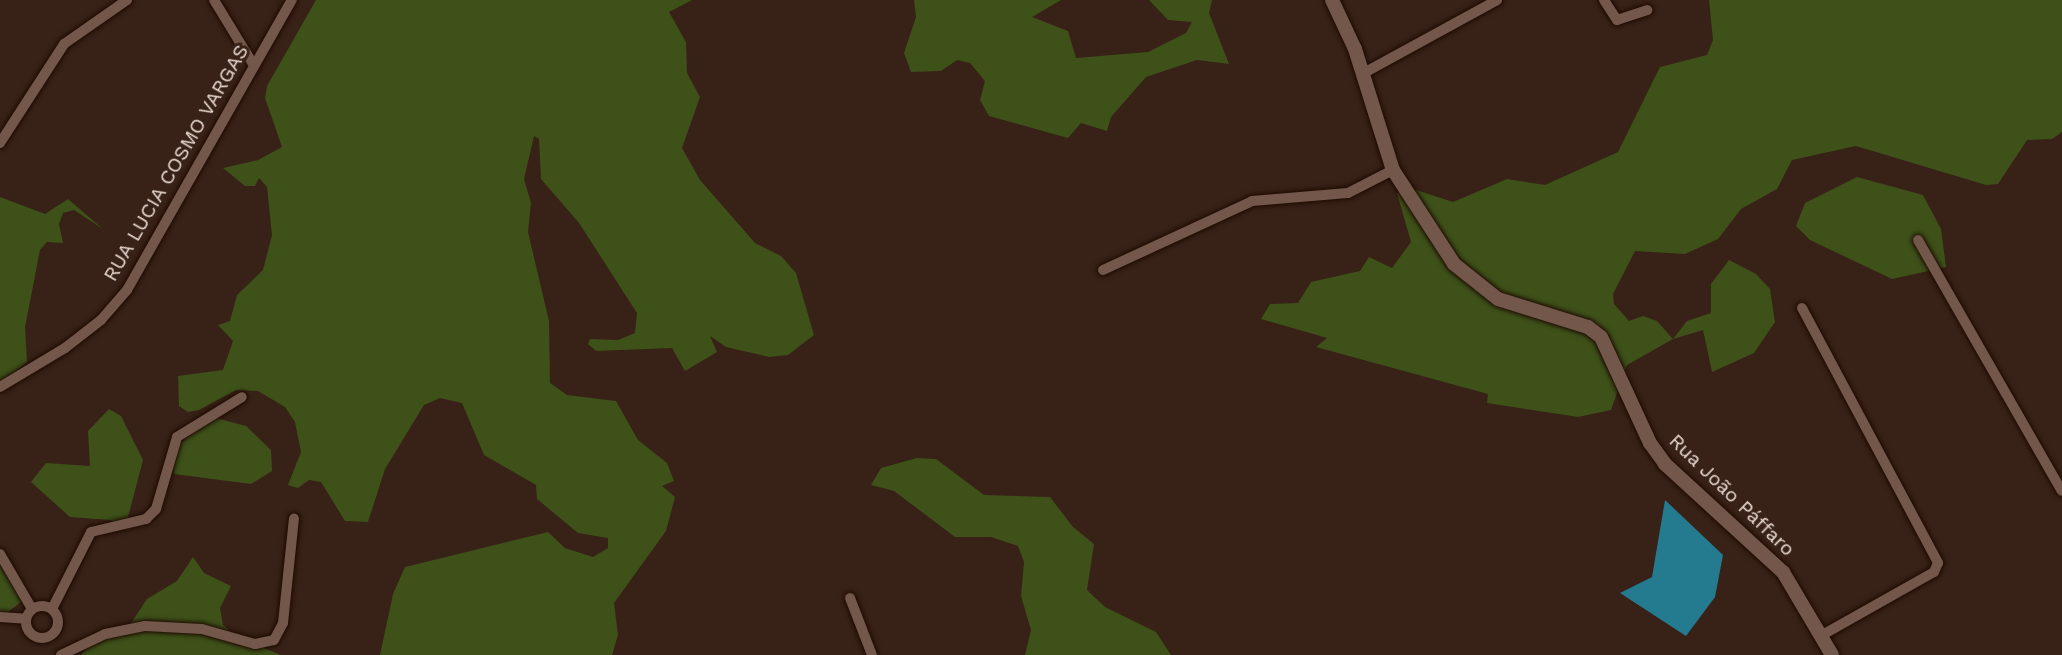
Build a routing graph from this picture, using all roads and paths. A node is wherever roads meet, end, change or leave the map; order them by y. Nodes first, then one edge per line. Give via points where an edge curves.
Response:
1 (127, 0) edge
2 (214, 0) edge
3 (292, 0) edge
4 (1332, 0) edge
5 (1497, 0) edge
6 (1604, 0) edge
7 (1647, 10) dead end
8 (253, 64) junction
9 (1362, 74) junction
10 (0, 143) edge
11 (1393, 170) junction
12 (1918, 240) dead end
13 (1103, 270) dead end
14 (1802, 308) dead end
15 (0, 387) edge
16 (242, 397) dead end
17 (2060, 484) edge
18 (294, 519) dead end
19 (0, 554) edge
20 (850, 598) dead end
21 (32, 609) junction
22 (52, 609) junction
23 (0, 617) edge
24 (26, 619) junction
25 (53, 634) junction
26 (1822, 635) junction
27 (64, 653) edge
28 (872, 655) edge
29 (1832, 655) edge

1 - 10 street via 64,44
2 - 8 street
3 - 8 street, RUA LUCIA COSMO VARGAS
4 - 9 street, Rua João Páffaro
5 - 9 street
6 - 7 street via 1617,20
8 - 15 street, RUA LUCIA COSMO VARGAS via 116,304 65,348
9 - 11 street, Rua João Páffaro
11 - 13 street via 1348,193 1252,201
11 - 26 street, Rua João Páffaro via 1470,280 1523,311 1588,327 1601,337 1630,406 1665,464 1771,559
12 - 17 street
14 - 26 street via 1938,563 1934,572
16 - 22 street via 177,437 162,496 151,515 91,532
18 - 27 street via 283,623 274,640 255,644 202,629 145,626 105,634
19 - 21 street
20 - 28 street
21 - 22 street
21 - 24 street
22 - 25 street via 58,624
23 - 24 street
24 - 25 street via 36,637
25 - 27 street
26 - 29 street, Rua João Páffaro

